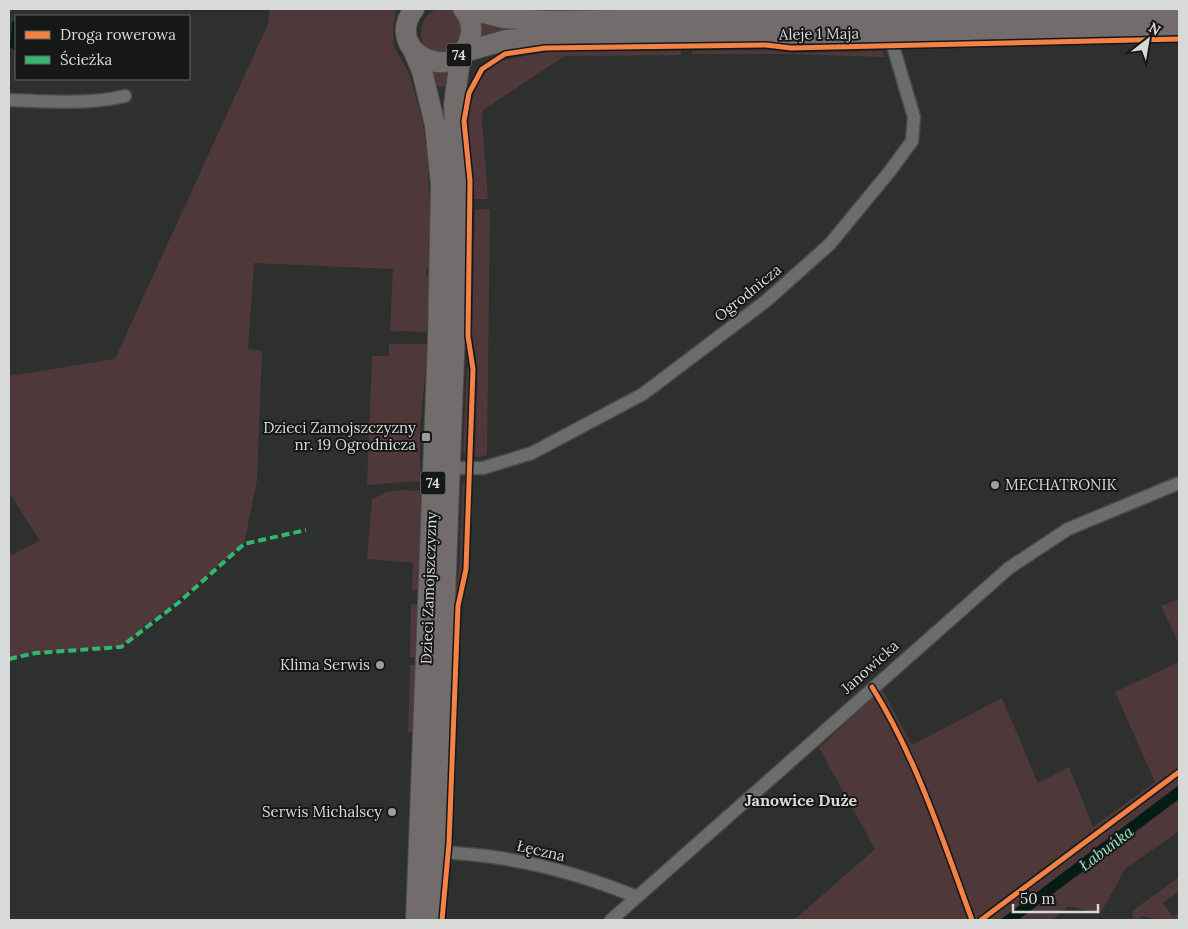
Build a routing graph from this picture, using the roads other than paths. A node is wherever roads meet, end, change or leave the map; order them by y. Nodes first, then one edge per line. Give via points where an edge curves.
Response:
1 (414, 9) edge
2 (463, 9) edge
3 (468, 9) edge
4 (1179, 12) edge
5 (891, 24) junction
6 (1179, 28) edge
7 (413, 50) junction
8 (461, 54) junction
9 (125, 96) dead end
10 (9, 100) edge
11 (450, 468) junction
12 (1179, 483) edge
13 (435, 852) junction
14 (637, 897) junction
15 (416, 920) edge
16 (433, 920) edge
17 (611, 920) edge

1 - 7 main road, 74 via 406,29
2 - 8 main road, 74 via 470,19 471,33
3 - 5 main road, Aleje 1 Maja / 74 via 504,18 547,22
4 - 5 main road, Aleje 1 Maja / 74
5 - 6 main road, Aleje 1 Maja / 74
5 - 8 main road, Aleje 1 Maja / 74 via 506,40
5 - 11 street, Ogrodnicza via 893,46 914,117 912,142 830,244 766,301 643,394 532,454 483,468
7 - 8 main road, 74 via 425,59 440,62
7 - 15 main road, Dzieci Zamojszczyzny / 74 via 422,71 435,125 441,185
8 - 11 main road, Dzieci Zamojszczyzny / 74 via 454,104 457,188
9 - 10 street via 66,101
11 - 13 main road, Dzieci Zamojszczyzny / 74
12 - 14 street, Janowicka via 1060,533 1009,568
13 - 14 street, Łęczna via 550,868
13 - 16 main road, Dzieci Zamojszczyzny / 74
14 - 17 street, Janowicka

